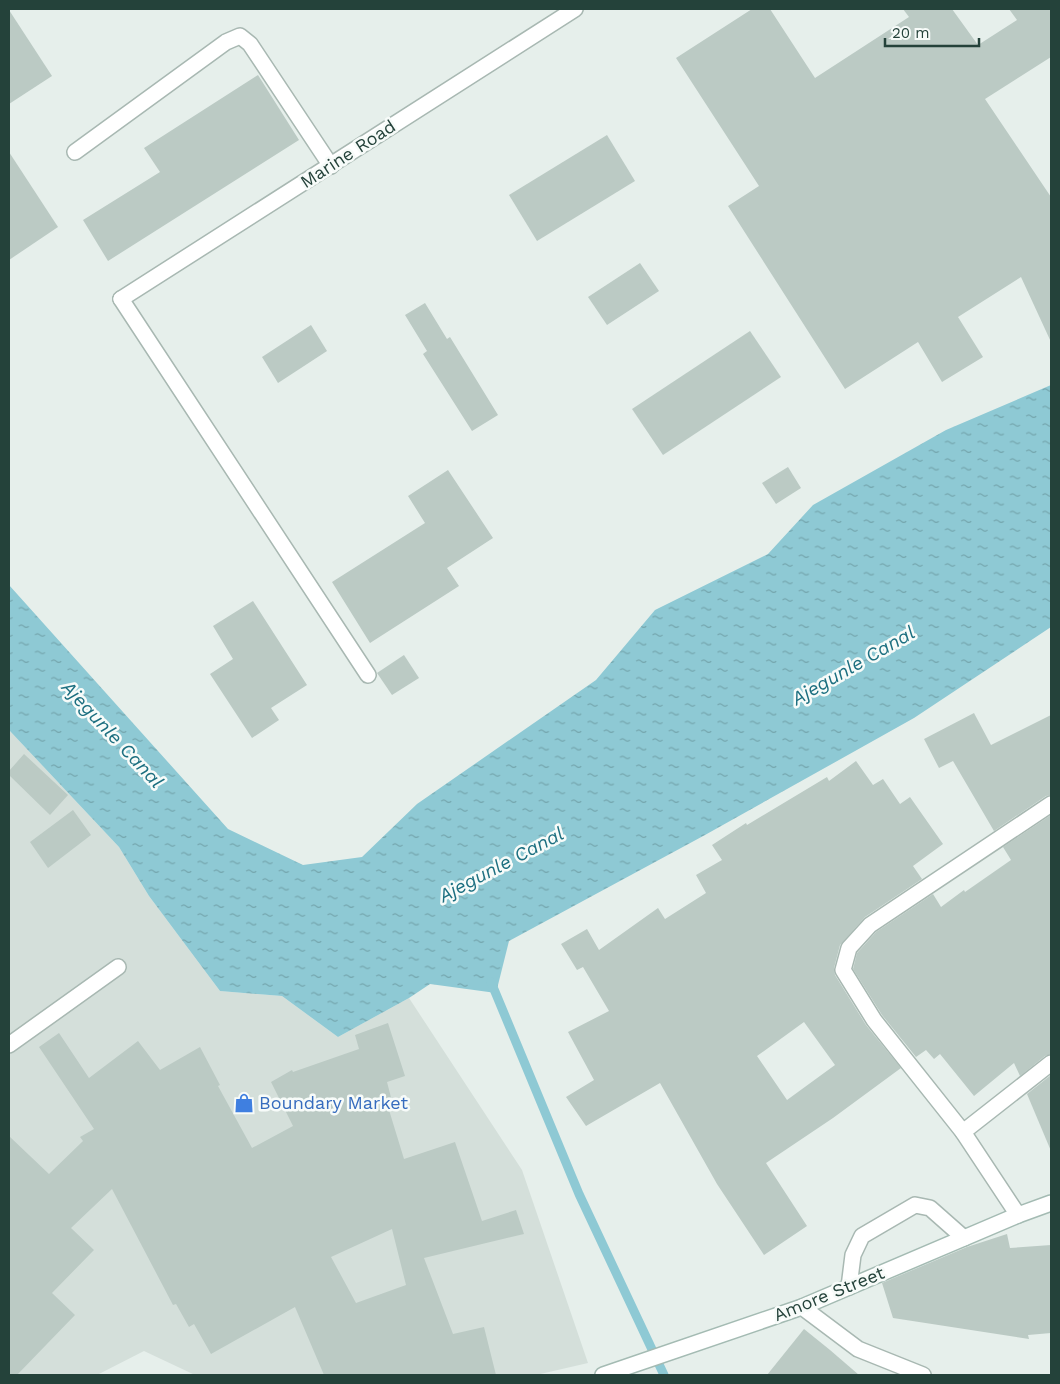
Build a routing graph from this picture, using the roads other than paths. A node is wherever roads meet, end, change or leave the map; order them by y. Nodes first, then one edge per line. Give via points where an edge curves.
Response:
1 (575, 9) edge
2 (76, 152) dead end
3 (331, 166) junction
4 (368, 675) dead end
5 (1051, 804) edge
6 (118, 967) dead end
7 (9, 1045) edge
8 (1051, 1063) edge
9 (963, 1132) junction
10 (1051, 1203) edge
11 (1018, 1215) junction
12 (964, 1238) junction
13 (849, 1287) junction
14 (802, 1307) junction
15 (603, 1375) edge
16 (923, 1375) edge

1 - 3 street, Marine Road
2 - 3 street via 226,42 240,36 250,44
3 - 4 street, Marine Road via 121,299
5 - 9 street via 870,925 849,948 843,970 874,1020
6 - 7 street
8 - 9 street
9 - 11 street
10 - 11 street, Amore Street
11 - 12 street, Amore Street
12 - 13 street, Amore Street
12 - 13 street via 930,1208 915,1205 862,1236 853,1255
13 - 14 street, Amore Street
14 - 15 street, Amore Street
14 - 16 street via 858,1350

